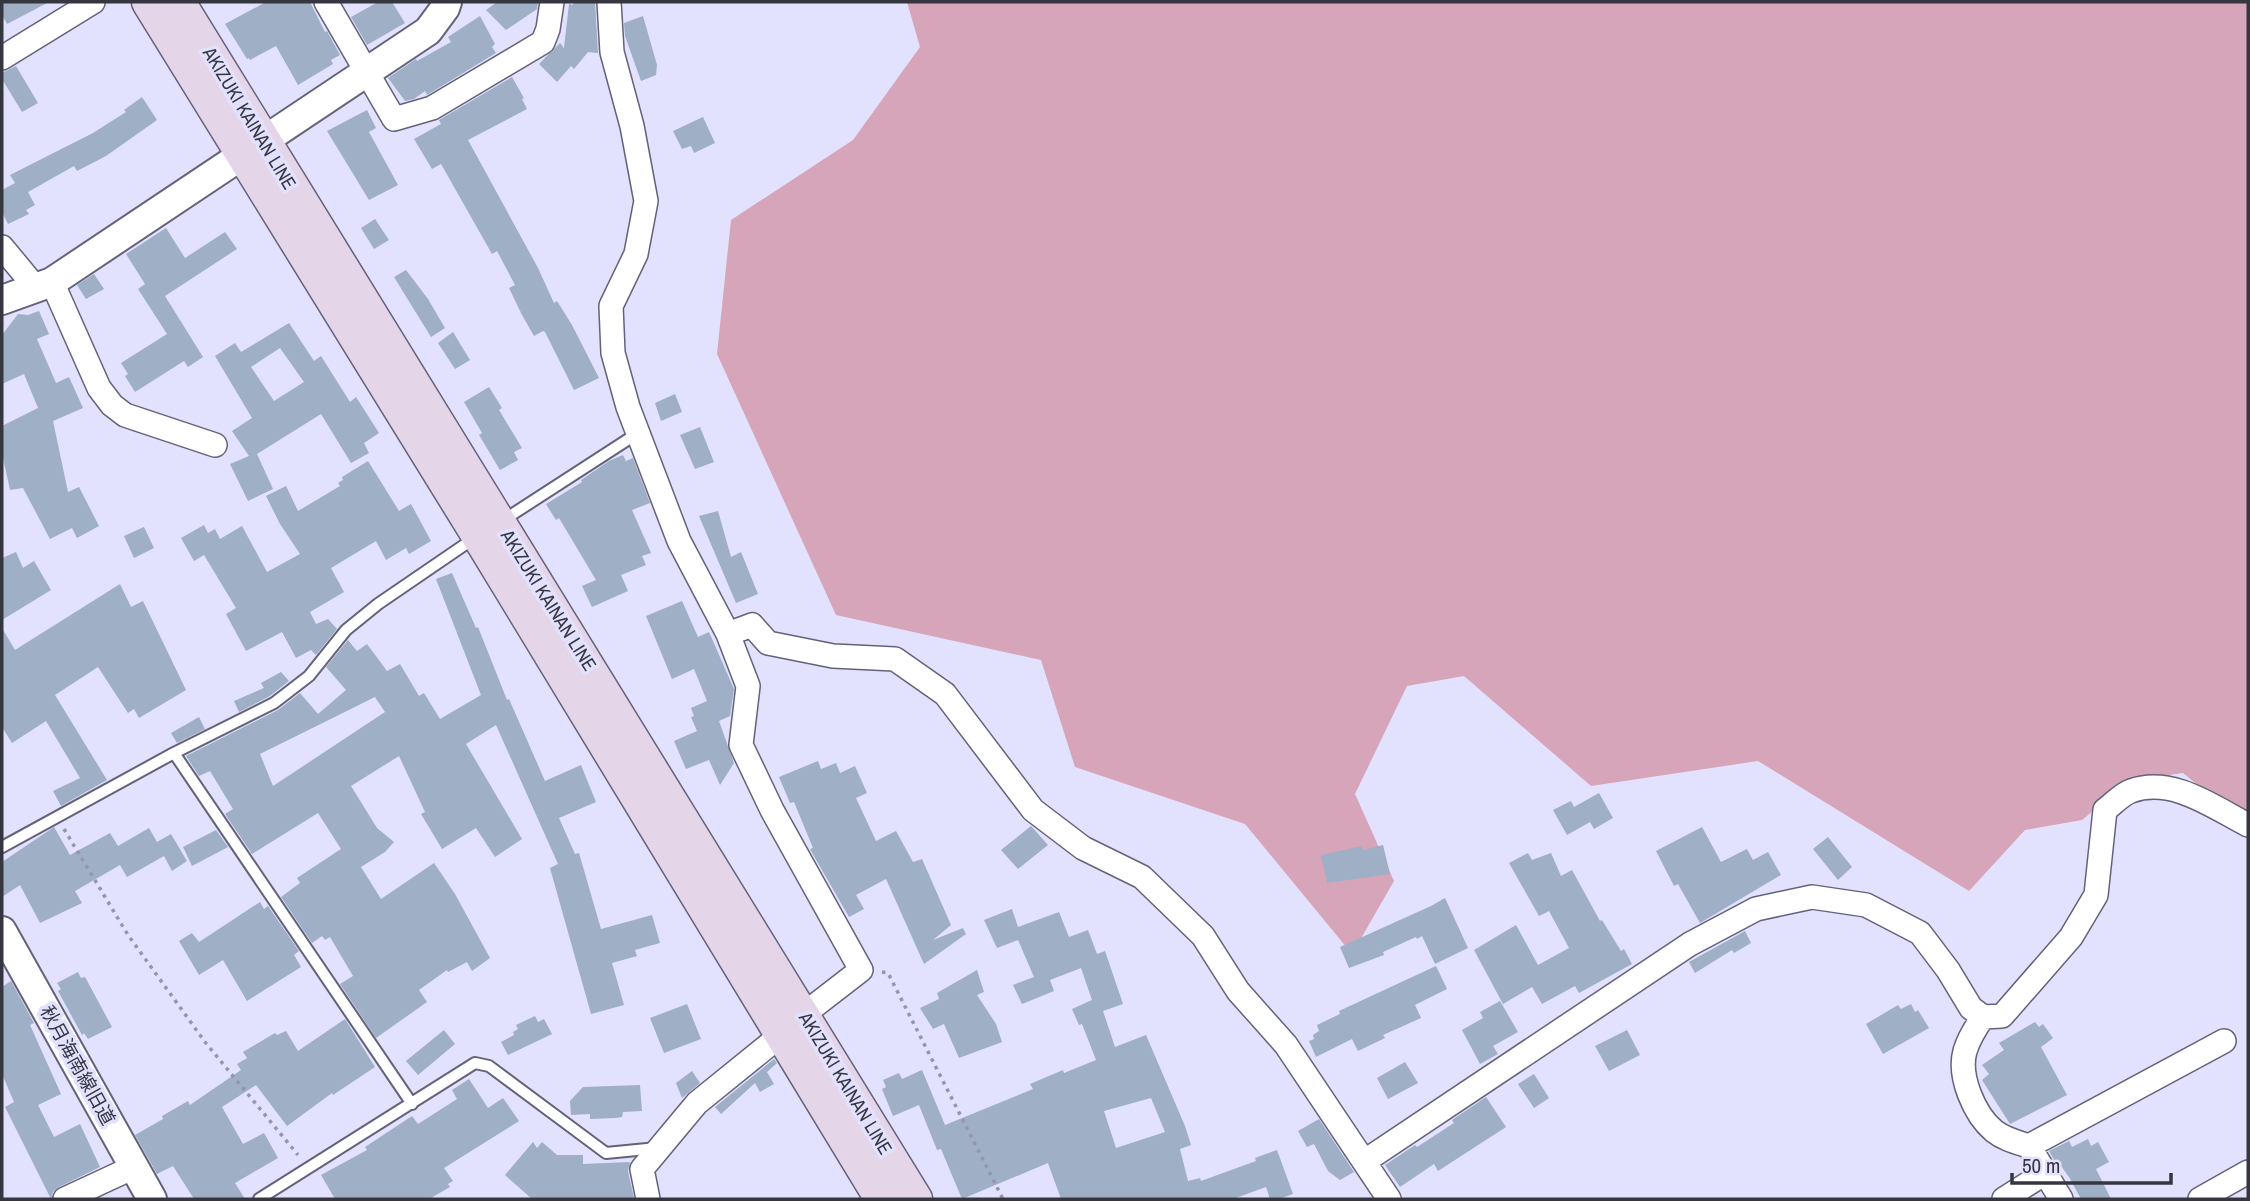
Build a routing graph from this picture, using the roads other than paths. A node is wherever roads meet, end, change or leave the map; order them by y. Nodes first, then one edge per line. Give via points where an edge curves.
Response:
1 (93, 2) edge
2 (148, 2) edge
3 (179, 2) edge
4 (326, 2) edge
5 (447, 2) edge
6 (552, 2) edge
7 (609, 2) edge
8 (2, 58) edge
9 (367, 72) junction
10 (252, 148) junction
11 (2, 247) edge
12 (44, 285) junction
13 (2, 300) edge
14 (639, 433) junction
15 (215, 444) dead end
16 (489, 529) junction
17 (728, 634) junction
18 (174, 753) junction
19 (2248, 825) edge
20 (2, 847) edge
21 (2, 931) edge
22 (804, 1014) junction
23 (1983, 1017) junction
24 (781, 1035) junction
25 (2224, 1041) dead end
26 (412, 1104) junction
27 (2029, 1146) junction
28 (660, 1147) junction
29 (1365, 1161) junction
30 (134, 1167) junction
31 (2248, 1172) edge
32 (2045, 1173) junction
33 (65, 1199) edge
34 (152, 1199) edge
35 (259, 1199) edge
36 (648, 1199) edge
37 (881, 1199) edge
38 (916, 1199) edge
39 (1389, 1199) edge
40 (2004, 1199) edge
41 (2061, 1199) edge
42 (2200, 1199) edge

1 - 8 street
2 - 10 main road, AKIZUKI KAINAN LINE
3 - 10 main road, AKIZUKI KAINAN LINE
4 - 9 street
5 - 9 street via 428,31
6 - 9 street via 543,42 432,108 394,119
7 - 14 street via 612,52 646,201 636,254 611,306 613,353
9 - 10 street
10 - 12 street
10 - 16 main road, AKIZUKI KAINAN LINE
11 - 12 street
12 - 13 street
12 - 15 street via 112,405 125,415
14 - 16 lane
14 - 17 street via 679,541
16 - 18 lane via 378,604 346,630 309,676 274,703
16 - 22 main road, AKIZUKI KAINAN LINE
16 - 24 main road, AKIZUKI KAINAN LINE
17 - 22 street via 748,686 741,745 861,970
17 - 29 street via 752,625 768,643 833,656 895,659 944,694 1033,810 1083,848 1142,877 1203,936 1238,990 1286,1045
18 - 20 lane
18 - 26 lane
19 - 23 street via 2187,793 2155,786 2129,791 2105,810 2096,895 2071,937 2002,1016
21 - 30 street, 秋月海南線旧道
22 - 24 street
22 - 38 main road, AKIZUKI KAINAN LINE
23 - 27 street via 1964,1053 1970,1094 1992,1130
23 - 29 street via 1971,1008 1920,933 1866,905 1812,897 1756,909 1690,944
24 - 28 street via 697,1103
24 - 37 main road, AKIZUKI KAINAN LINE
25 - 27 street
26 - 28 lane via 475,1063 489,1066 606,1153
26 - 35 lane
27 - 32 street
28 - 36 street via 642,1169
29 - 39 street
30 - 33 street
30 - 34 street, 秋月海南線旧道
31 - 42 street
32 - 40 street
32 - 41 street

